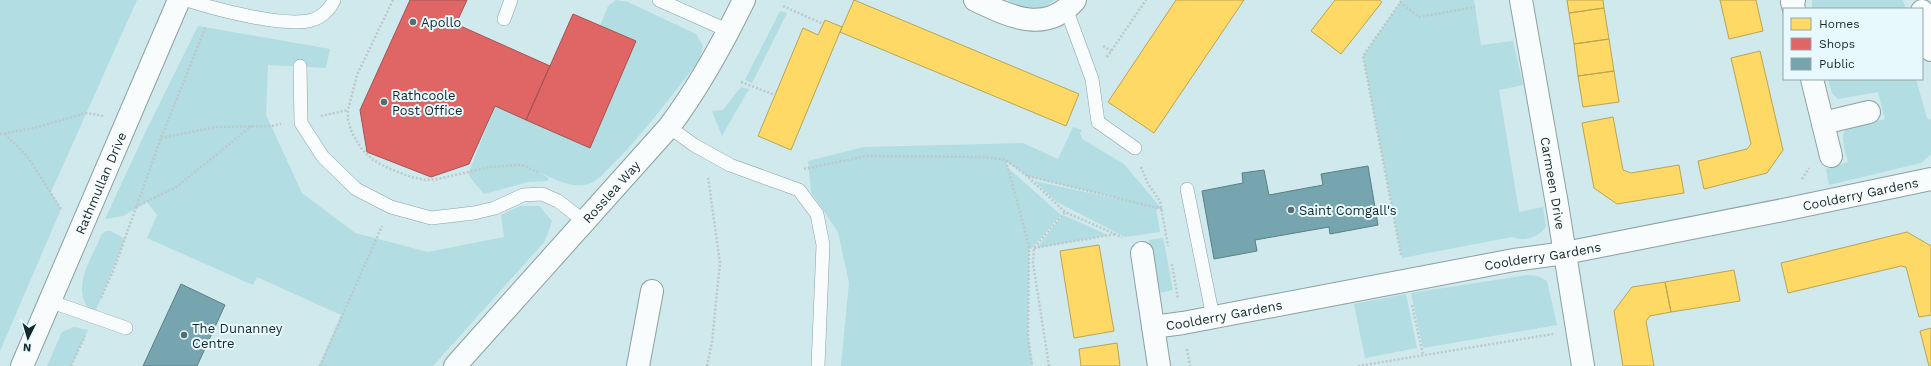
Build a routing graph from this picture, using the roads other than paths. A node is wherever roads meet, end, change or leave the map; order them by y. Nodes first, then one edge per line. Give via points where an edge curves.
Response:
1 (179, 0) edge
2 (187, 0) edge
3 (334, 0) edge
4 (511, 0) edge
5 (660, 0) edge
6 (744, 0) edge
7 (974, 0) edge
8 (1522, 0) edge
9 (1071, 5) edge
10 (1923, 14) edge
11 (504, 19) dead end
12 (729, 31) junction
13 (1931, 50) edge
14 (300, 66) dead end
15 (1812, 80) edge
16 (1870, 112) dead end
17 (669, 127) junction
18 (1135, 148) dead end
19 (1931, 179) edge
20 (1187, 189) dead end
21 (584, 221) junction
22 (1142, 253) dead end
23 (1565, 253) junction
24 (652, 291) dead end
25 (49, 301) junction
26 (1214, 318) junction
27 (1153, 327) junction
28 (126, 328) dead end
29 (22, 366) edge
30 (455, 366) edge
31 (638, 366) edge
32 (818, 366) edge
33 (1159, 366) edge
34 (1583, 366) edge

1 - 25 street, Rathmullan Drive
2 - 3 lane via 213,8 291,21 313,20 331,8
4 - 11 lane
5 - 12 lane
6 - 12 street, Rosslea Way
7 - 9 street via 1004,13 1038,22
8 - 23 street, Carmeen Drive
9 - 18 lane via 1092,79 1098,122
10 - 13 street
12 - 17 street, Rosslea Way via 691,97
14 - 21 lane via 300,120 323,157 356,189 391,208 431,218 474,213 495,208 523,194 542,194 558,201
15 - 16 street via 1827,139
17 - 21 street, Rosslea Way
17 - 32 lane via 730,165 799,190 817,214 823,245
19 - 23 street, Coolderry Gardens
20 - 26 lane
21 - 30 street, Rosslea Way
22 - 27 street, Coolderry Gardens
23 - 26 street, Coolderry Gardens via 1514,260
23 - 34 street, Carmeen Drive
24 - 31 street
25 - 28 lane
25 - 29 street, Rathmullan Drive
26 - 27 street, Coolderry Gardens
27 - 33 street, Coolderry Gardens

